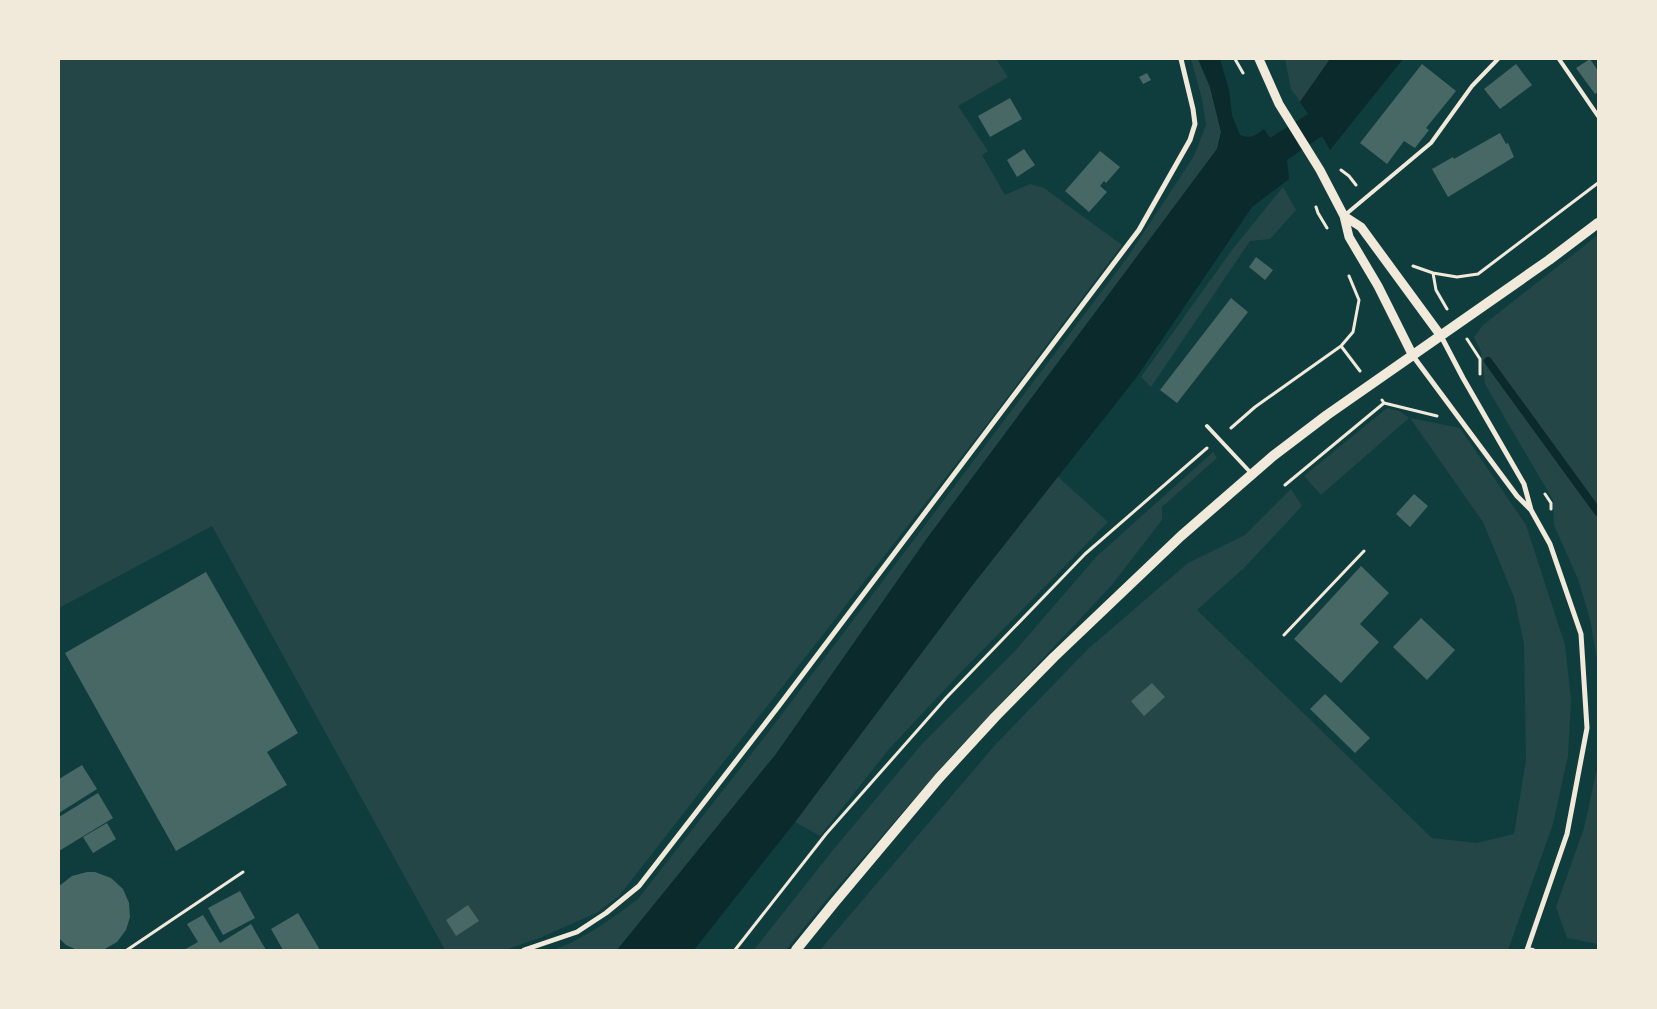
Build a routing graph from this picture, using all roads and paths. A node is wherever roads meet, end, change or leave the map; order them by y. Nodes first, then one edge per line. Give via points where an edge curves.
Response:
1 (1181, 59) edge
2 (1259, 59) edge
3 (1498, 59) edge
4 (1559, 59) edge
5 (1598, 116) edge
6 (1598, 183) edge
7 (1344, 216) junction
8 (1598, 223) edge
9 (1410, 265) dead end
10 (1359, 300) dead end
11 (1441, 336) junction
12 (1341, 346) junction
13 (1414, 356) junction
14 (1370, 385) junction
15 (1384, 403) junction
16 (1464, 423) junction
17 (1207, 426) dead end
18 (1218, 438) junction
19 (1252, 474) junction
20 (1285, 485) dead end
21 (1531, 510) junction
22 (1364, 551) dead end
23 (1284, 636) dead end
24 (244, 872) dead end
25 (127, 950) edge
26 (524, 950) edge
27 (736, 950) edge
28 (796, 950) edge
29 (1529, 950) edge

1 - 26 street via 1195,124 1190,140 1139,230 639,886 577,932
2 - 7 street via 1279,104
3 - 7 lane via 1472,86 1431,143
4 - 5 lane
6 - 9 path via 1478,274 1457,277
7 - 11 street via 1361,227
7 - 13 street via 1349,237
8 - 11 main road
10 - 12 path via 1353,332
11 - 13 main road
11 - 21 street via 1524,484
12 - 14 path
12 - 18 path via 1255,407
13 - 14 main road
13 - 16 street
14 - 15 path
14 - 19 main road
15 - 16 path
15 - 20 path
16 - 21 street via 1517,496
17 - 18 lane
18 - 19 lane
18 - 27 path via 1085,554 946,698 826,834
19 - 28 main road via 1115,598 995,718 939,778
21 - 29 street via 1550,544 1582,634 1587,728 1566,834
22 - 23 path
24 - 25 path

